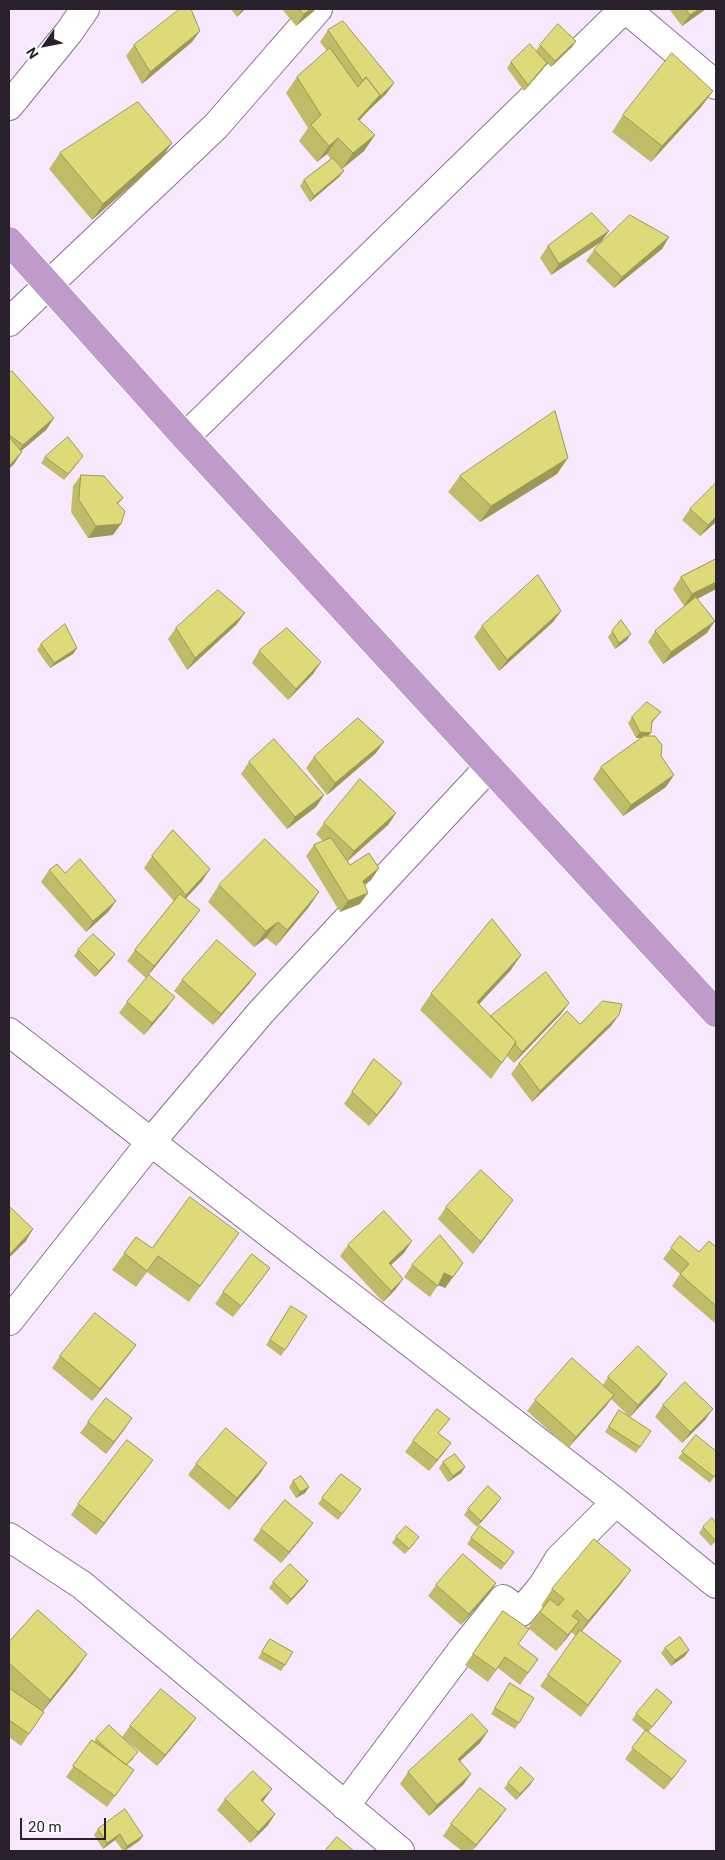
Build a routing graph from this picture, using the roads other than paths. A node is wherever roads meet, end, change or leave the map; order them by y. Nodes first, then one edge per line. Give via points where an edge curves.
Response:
1 (85, 9) edge
2 (318, 9) edge
3 (625, 9) edge
4 (716, 85) edge
5 (9, 106) edge
6 (9, 241) edge
7 (48, 286) junction
8 (9, 322) edge
9 (185, 436) junction
10 (489, 767) junction
11 (716, 1013) edge
12 (9, 1032) edge
13 (150, 1143) junction
14 (9, 1321) edge
15 (616, 1502) junction
16 (9, 1537) edge
17 (716, 1584) edge
18 (345, 1806) junction
19 (400, 1851) edge

1 - 5 street
2 - 7 street via 216,126
3 - 4 street
3 - 9 street
6 - 7 highway
7 - 8 street
7 - 9 highway
9 - 10 highway
10 - 11 highway
10 - 13 street via 262,1011
12 - 13 street
13 - 14 street
13 - 15 street
15 - 17 street
15 - 18 street via 559,1559 521,1612 503,1599
16 - 18 street via 82,1585
18 - 19 street

